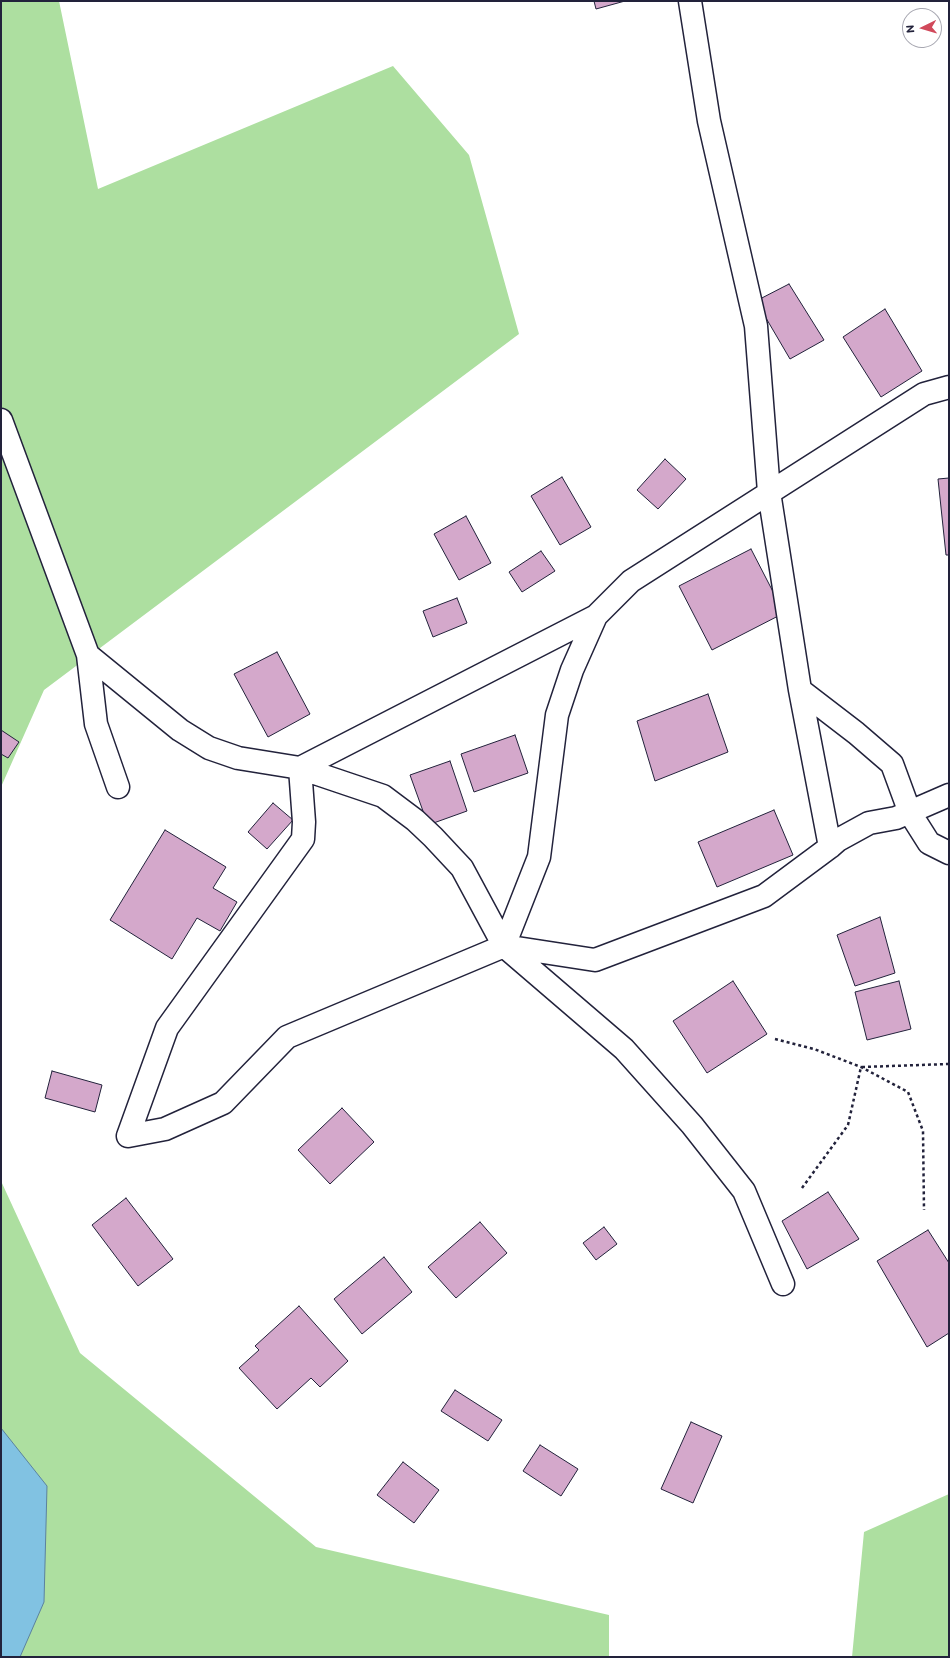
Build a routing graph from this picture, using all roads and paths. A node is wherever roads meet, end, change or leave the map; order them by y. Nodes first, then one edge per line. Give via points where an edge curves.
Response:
1 (690, 1) edge
2 (949, 387) edge
3 (1, 420) edge
4 (768, 492) junction
5 (596, 616) junction
6 (88, 655) junction
7 (800, 690) junction
8 (300, 768) junction
9 (118, 787) dead end
10 (949, 795) edge
11 (910, 813) junction
12 (830, 847) junction
13 (949, 853) edge
14 (504, 946) junction
15 (775, 1040) dead end
16 (949, 1064) edge
17 (861, 1068) junction
18 (802, 1188) dead end
19 (924, 1210) dead end
20 (783, 1284) dead end

1 - 4 street via 709,121 756,326
2 - 4 street via 924,394
3 - 6 street
4 - 5 street via 631,581
4 - 7 street
5 - 8 street
5 - 14 street via 572,670 557,715 539,856
6 - 8 street via 180,730 208,748 238,758
6 - 9 street via 96,724
7 - 11 street via 892,764
7 - 12 street
8 - 14 street via 382,796 415,820 462,868
8 - 14 street via 304,822 302,839 167,1028 128,1136 165,1129 223,1103 287,1037
10 - 11 street
11 - 12 street via 869,823
11 - 13 street via 928,843
12 - 14 street via 764,896 594,960
14 - 20 street via 624,1049 692,1125 744,1191
15 - 17 path via 814,1049
16 - 17 path
17 - 18 path via 848,1125
17 - 19 path via 908,1092 923,1131

